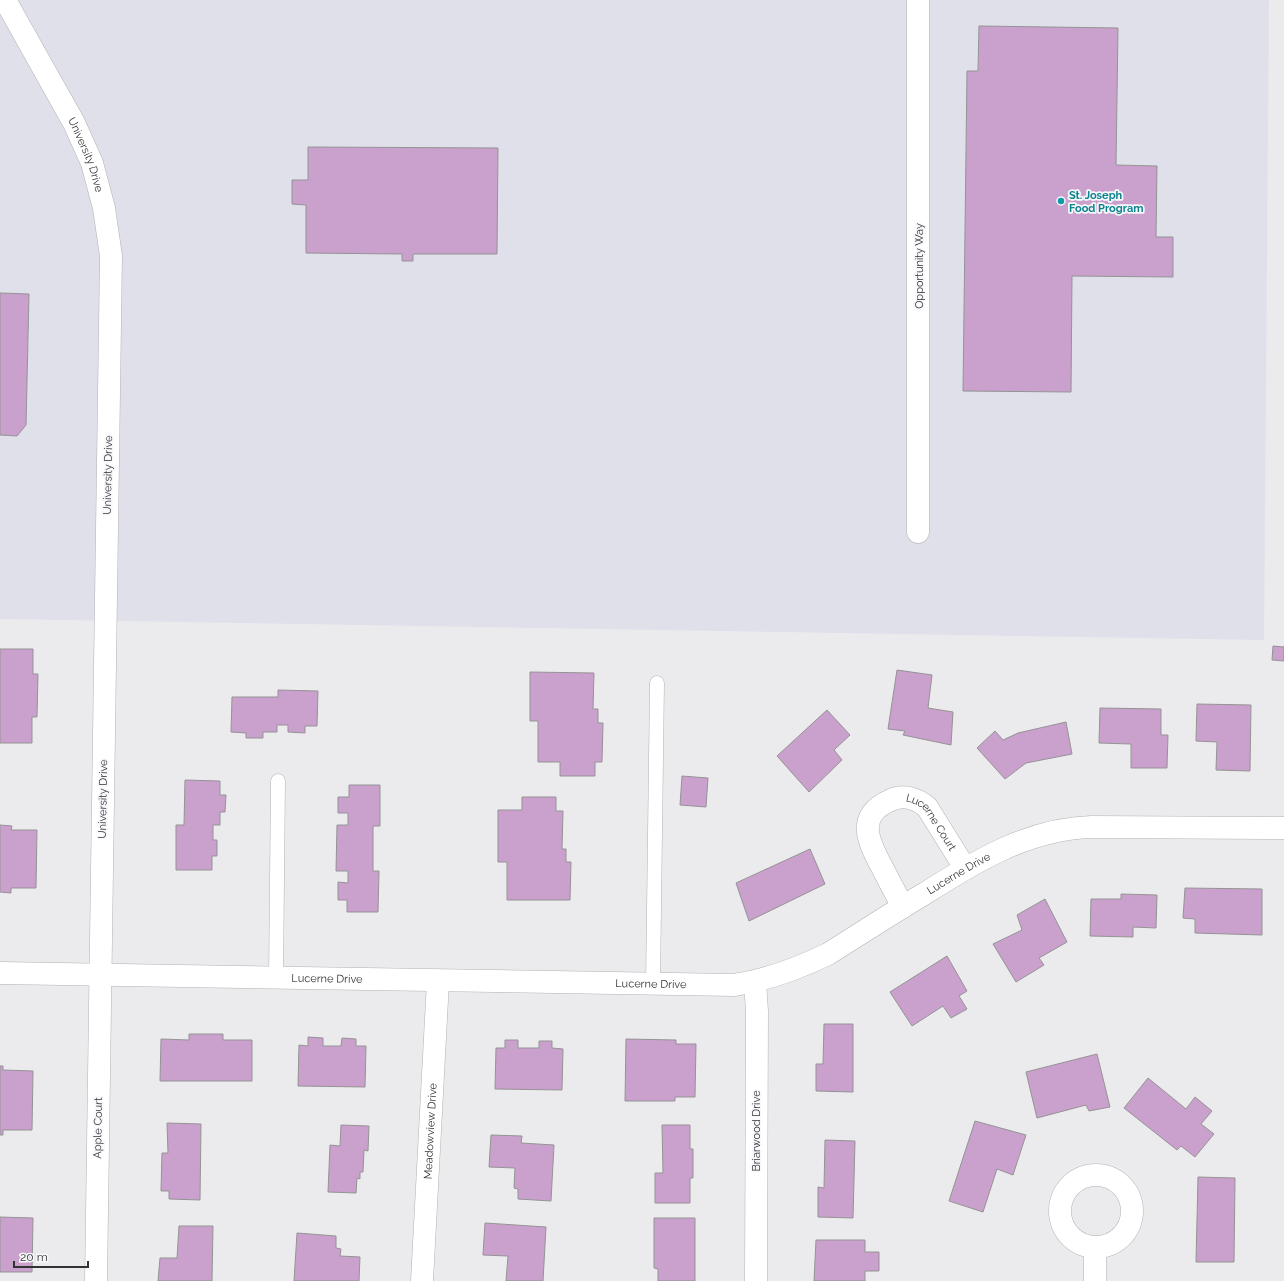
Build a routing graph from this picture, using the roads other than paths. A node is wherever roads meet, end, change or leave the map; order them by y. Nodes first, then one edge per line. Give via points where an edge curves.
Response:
1 (4, 0) edge
2 (918, 0) edge
3 (918, 532) dead end
4 (657, 683) dead end
5 (278, 781) dead end
6 (1274, 828) edge
7 (965, 868) junction
8 (903, 907) junction
9 (0, 973) edge
10 (100, 975) junction
11 (276, 979) junction
12 (438, 981) junction
13 (755, 982) junction
14 (653, 984) junction
15 (1095, 1248) dead end
16 (96, 1281) edge
17 (422, 1281) edge
18 (756, 1281) edge
19 (1094, 1281) edge

1 - 10 street, University Drive via 74,124 92,163 104,208 110,256
2 - 3 street, Opportunity Way
4 - 14 lane
5 - 11 lane
6 - 7 street, Lucerne Drive via 1067,828 1018,842
7 - 8 street, Lucerne Drive
7 - 8 street, Lucerne Court via 927,808 919,801 908,797 892,799 879,807 869,819 868,842
8 - 13 street, Lucerne Drive via 828,954 780,976
9 - 10 street, Lucerne Drive
10 - 11 street, Lucerne Drive
10 - 16 street, Apple Court
11 - 12 street, Lucerne Drive
12 - 14 street, Lucerne Drive
12 - 17 street, Meadowview Drive
13 - 14 street, Lucerne Drive via 734,985
13 - 18 street, Briarwood Drive
15 - 19 street

